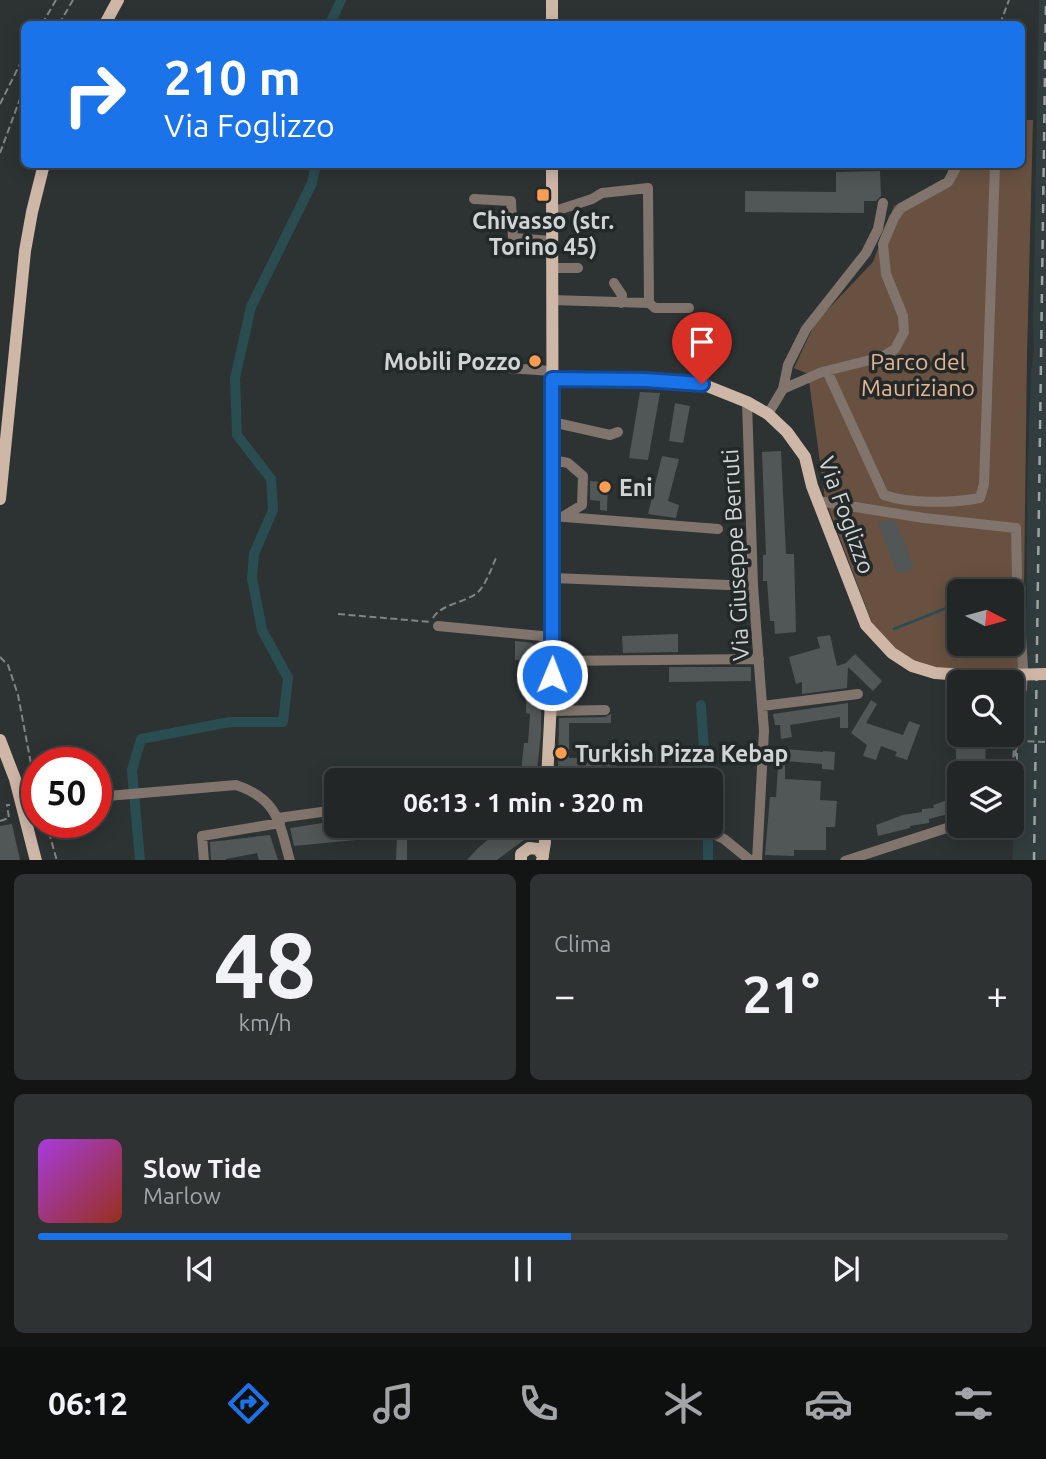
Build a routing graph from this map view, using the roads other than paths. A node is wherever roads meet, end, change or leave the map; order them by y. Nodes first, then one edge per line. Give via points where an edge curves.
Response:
1 (118, 0) edge
2 (552, 0) edge
3 (107, 21) edge
4 (552, 21) edge
5 (43, 168) edge
6 (552, 168) edge
7 (956, 168) edge
8 (995, 168) edge
9 (474, 199) dead end
10 (883, 203) dead end
11 (552, 212) junction
12 (552, 241) junction
13 (552, 268) junction
14 (578, 268) dead end
15 (614, 283) dead end
16 (552, 300) junction
17 (621, 303) junction
18 (649, 303) junction
19 (688, 308) dead end
20 (477, 366) dead end
21 (827, 371) junction
22 (552, 375) junction
23 (783, 389) junction
24 (747, 402) junction
25 (768, 414) junction
26 (552, 422) junction
27 (618, 432) dead end
28 (552, 460) junction
29 (0, 499) edge
30 (818, 501) junction
31 (558, 516) junction
32 (718, 529) dead end
33 (553, 578) junction
34 (753, 586) junction
35 (435, 624) road end
36 (552, 637) junction
37 (759, 659) junction
38 (552, 661) junction
39 (1023, 670) edge
40 (1046, 674) edge
41 (858, 694) dead end
42 (762, 706) junction
43 (605, 710) dead end
44 (551, 711) junction
45 (0, 740) edge
46 (0, 760) edge
47 (548, 768) edge
48 (15, 779) junction
49 (112, 795) edge
50 (324, 812) edge
51 (279, 821) junction
52 (947, 828) edge
53 (537, 838) edge
54 (545, 838) edge
55 (722, 838) edge
56 (521, 856) edge
57 (542, 858) edge
58 (36, 860) edge
59 (204, 860) edge
60 (290, 860) edge
61 (751, 860) edge
62 (757, 860) edge
63 (845, 860) edge

1 - 3 main road
2 - 4 main road
5 - 29 main road via 25,251
6 - 11 main road
7 - 21 street via 948,182 901,208 883,244 886,274 903,316 904,332 895,349
8 - 21 street via 980,498 898,500 884,495
9 - 12 street via 511,201 513,238
10 - 23 street via 878,229 866,253 806,329 788,365
11 - 12 main road
11 - 18 street via 601,193 648,188
12 - 13 main road
13 - 14 street
13 - 16 main road
15 - 17 street via 622,295
16 - 17 street
16 - 22 main road
17 - 18 street
18 - 19 street via 655,308
20 - 22 street
21 - 23 street
22 - 24 main road, Via Foglizzo via 702,384
22 - 26 main road
23 - 25 street
24 - 25 main road, Via Foglizzo
24 - 34 street, Via Giuseppe Berruti
25 - 30 main road, Via Foglizzo via 805,457
26 - 27 street via 610,435
26 - 28 main road
28 - 31 main road
28 - 31 street via 568,463 583,476 582,505
30 - 39 street via 924,519 1016,528
30 - 40 main road, Via Foglizzo, bridge via 866,625 892,653 935,673
31 - 32 street
31 - 33 main road
33 - 34 street
33 - 36 main road
34 - 37 street, Via Giuseppe Berruti
35 - 36 street
36 - 38 main road
37 - 38 street
37 - 42 street, Via Giuseppe Berruti
38 - 44 main road
41 - 42 street
42 - 62 street, Via Giuseppe Berruti
43 - 44 street
44 - 47 main road
45 - 48 main road
46 - 48 main road
48 - 58 main road
49 - 51 street via 236,785 264,798
50 - 51 street
51 - 59 street via 201,836
51 - 60 street
52 - 63 street
53 - 56 main road
54 - 57 main road
55 - 61 street
56 - 57 main road via 538,849

